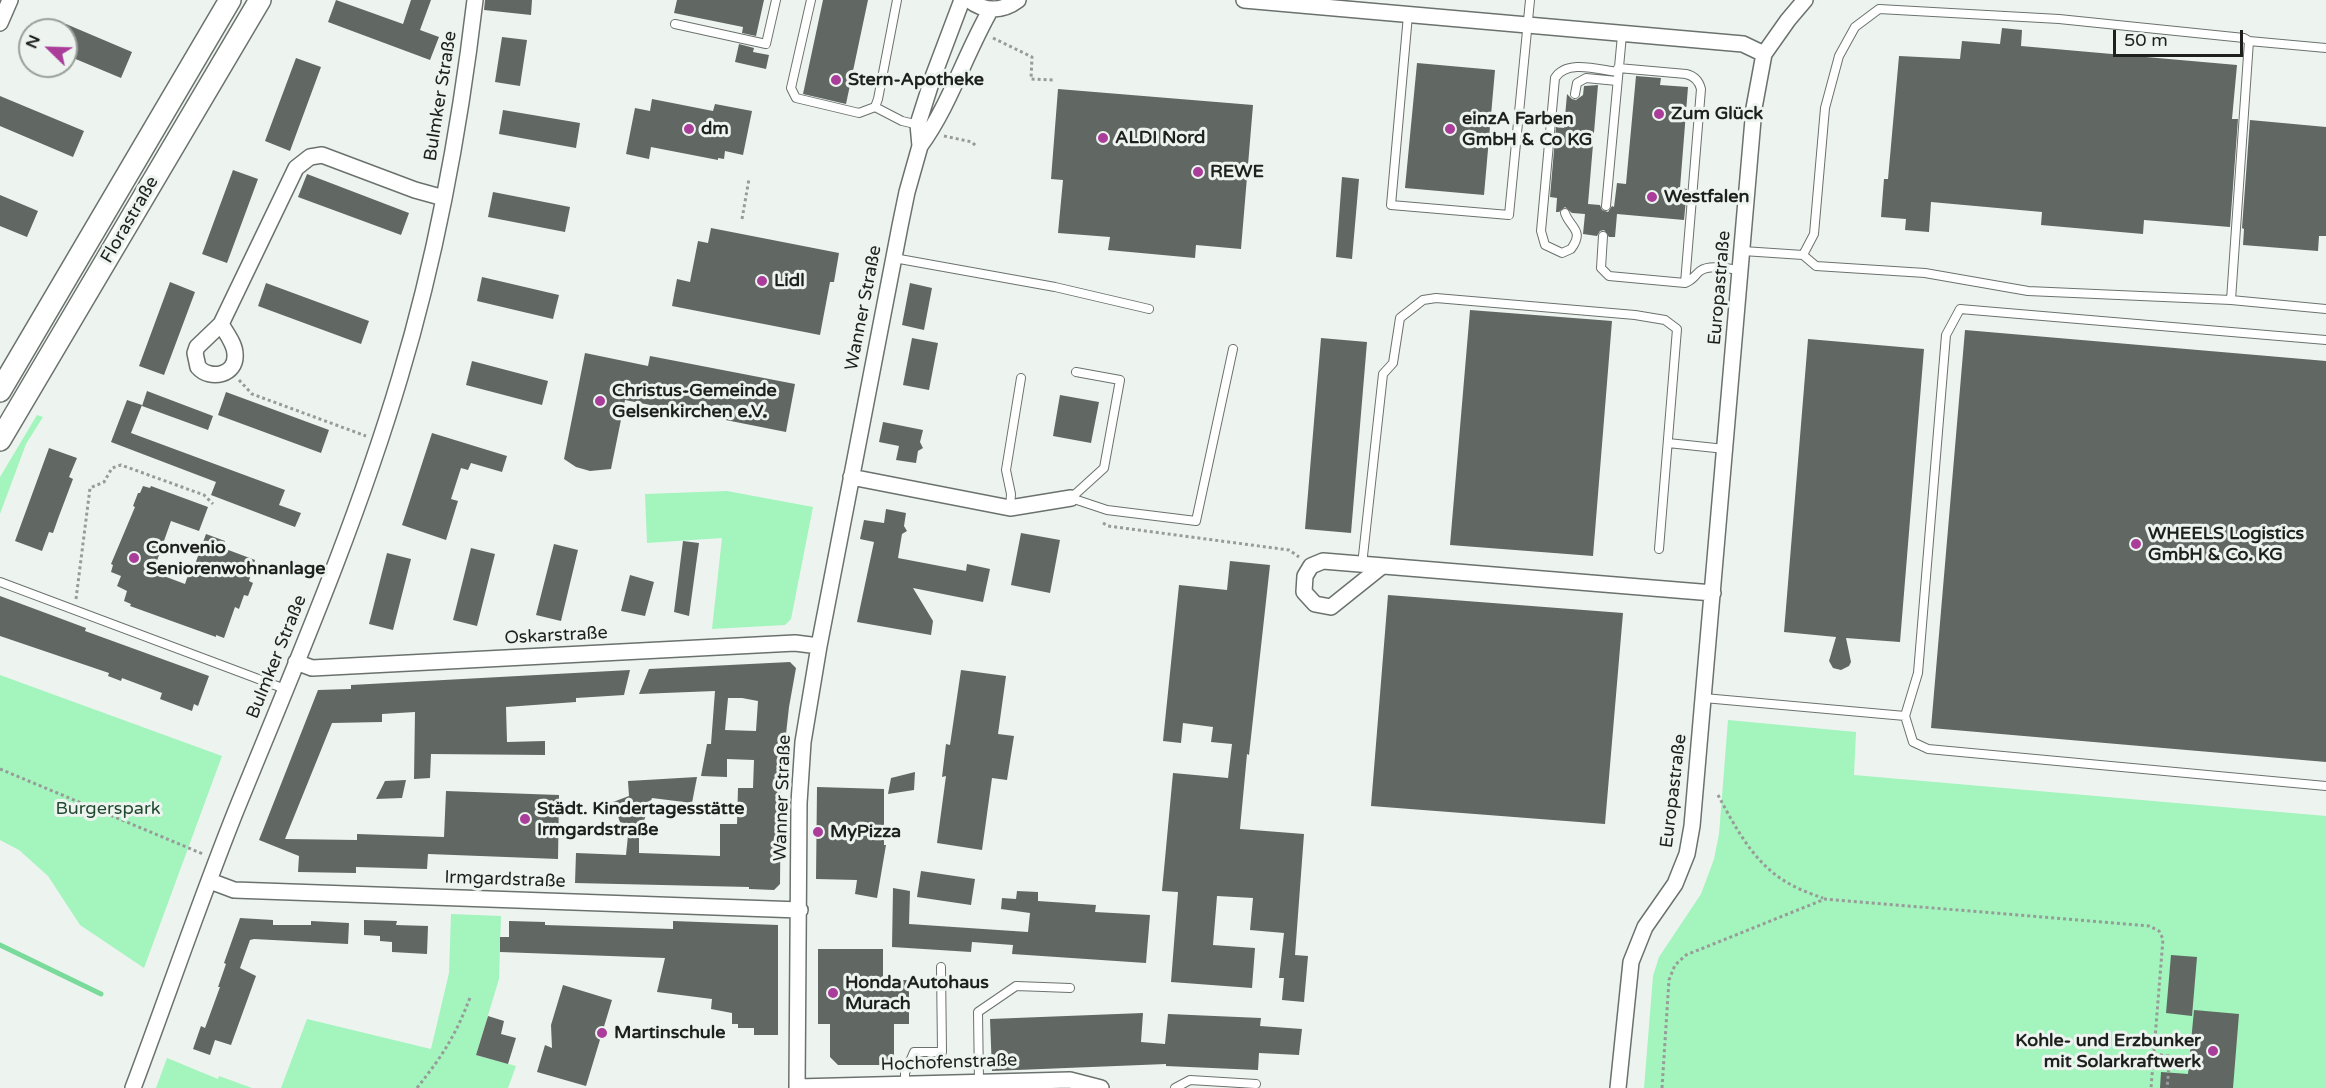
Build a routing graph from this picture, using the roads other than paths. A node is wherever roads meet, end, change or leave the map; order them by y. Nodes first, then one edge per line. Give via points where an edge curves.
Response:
1 (10, 0) edge
2 (230, 0) edge
3 (260, 0) edge
4 (475, 0) edge
5 (776, 0) edge
6 (811, 0) edge
7 (897, 0) edge
8 (962, 0) edge
9 (969, 0) edge
10 (1018, 0) edge
11 (1244, 0) edge
12 (1530, 0) edge
13 (1805, 0) edge
14 (1329, 4) edge
15 (991, 9) junction
16 (1408, 15) junction
17 (0, 24) edge
18 (675, 24) dead end
19 (1526, 26) junction
20 (1622, 34) junction
21 (2249, 41) junction
22 (2326, 48) edge
23 (1764, 54) junction
24 (1618, 74) junction
25 (1575, 94) dead end
26 (875, 107) junction
27 (925, 127) junction
28 (444, 198) junction
29 (1606, 206) dead end
30 (1565, 213) dead end
31 (1603, 236) dead end
32 (1743, 251) junction
33 (1803, 255) junction
34 (894, 258) junction
35 (1741, 270) junction
36 (1684, 283) junction
37 (2231, 300) junction
38 (1149, 309) dead end
39 (2326, 309) edge
40 (221, 324) junction
41 (2326, 340) edge
42 (1233, 349) dead end
43 (1076, 372) dead end
44 (1021, 378) dead end
45 (0, 391) edge
46 (0, 440) edge
47 (1668, 443) junction
48 (1725, 450) junction
49 (851, 477) junction
50 (1071, 498) junction
51 (1010, 508) junction
52 (1659, 549) dead end
53 (1362, 565) junction
54 (1381, 567) junction
55 (0, 582) edge
56 (1713, 593) junction
57 (819, 646) junction
58 (296, 662) junction
59 (285, 689) junction
60 (1704, 698) junction
61 (1905, 717) junction
62 (2326, 786) edge
63 (210, 881) junction
64 (800, 910) junction
65 (941, 967) dead end
66 (1070, 988) dead end
67 (979, 1082) junction
68 (905, 1084) junction
69 (1256, 1084) dead end
70 (133, 1088) edge
71 (797, 1088) edge
72 (1101, 1088) edge
73 (1175, 1088) edge
74 (1618, 1088) edge

1 - 17 street
2 - 45 main road, Florastraße
3 - 46 main road, Florastraße
4 - 28 street, Bulmker Straße
5 - 18 lane via 766,44
6 - 26 lane via 791,87 796,98 860,112
7 - 26 lane
8 - 27 street, Wanner Straße via 933,77
9 - 15 street
10 - 15 street via 1001,9
11 - 14 street
12 - 19 lane
13 - 23 street, Europastraße
14 - 16 street
15 - 27 street, Wanner Straße
16 - 19 street
16 - 19 lane via 1391,205 1509,215
19 - 20 street
20 - 23 street via 1743,44
20 - 24 lane
21 - 22 lane
21 - 33 lane via 2059,19 1879,9 1855,27 1839,56 1825,108 1814,234
21 - 37 lane
23 - 32 street, Europastraße via 1754,108
24 - 25 lane via 1581,79
24 - 29 lane
24 - 30 lane via 1571,67 1555,78 1540,231 1545,245 1562,253 1571,249 1577,235
24 - 36 lane via 1686,74 1700,84
26 - 27 lane
27 - 34 street, Wanner Straße
28 - 40 street via 322,155 303,161 296,168
28 - 58 street, Bulmker Straße via 420,305 380,441 342,552
31 - 36 lane via 1604,273
32 - 33 lane
32 - 35 street, Europastraße
33 - 37 lane via 1816,266 1925,273 2028,291
34 - 38 lane via 1055,287
34 - 49 street, Wanner Straße
35 - 36 lane via 1706,267
35 - 48 street, Europastraße
37 - 39 lane
40 - 40 street via 197,347 196,361 201,370 211,375 224,374 236,358
41 - 61 lane via 1960,309 1946,335 1918,673
42 - 50 lane via 1196,521 1107,510
43 - 50 lane via 1120,380 1104,468
44 - 51 lane via 1006,470
47 - 48 lane
47 - 52 lane
47 - 53 lane via 1677,329 1665,320 1436,298 1423,300 1400,318 1394,363 1383,374
48 - 56 street, Europastraße
49 - 51 street
49 - 57 street, Wanner Straße
50 - 51 street
53 - 54 street
53 - 54 street via 1323,561 1311,566 1305,576 1304,592 1315,604 1331,607
54 - 56 street
55 - 59 lane
56 - 60 street, Europastraße
57 - 58 street, Oskarstraße via 795,643 312,668
57 - 64 street, Wanner Straße via 802,759
58 - 59 street, Bulmker Straße
59 - 63 street, Bulmker Straße
60 - 61 lane
60 - 74 street, Europastraße via 1687,854 1675,884 1645,927 1631,962
61 - 62 lane via 1913,742 1928,749
63 - 64 street, Irmgardstraße via 234,890
63 - 70 street, Bulmker Straße
64 - 71 street, Wanner Straße
65 - 68 lane via 942,1053 914,1052
66 - 67 lane via 1016,986 978,1012
67 - 68 street, Hochofenstraße
67 - 72 street, Hochofenstraße via 1070,1080
68 - 71 street, Hochofenstraße
69 - 73 lane via 1190,1080

